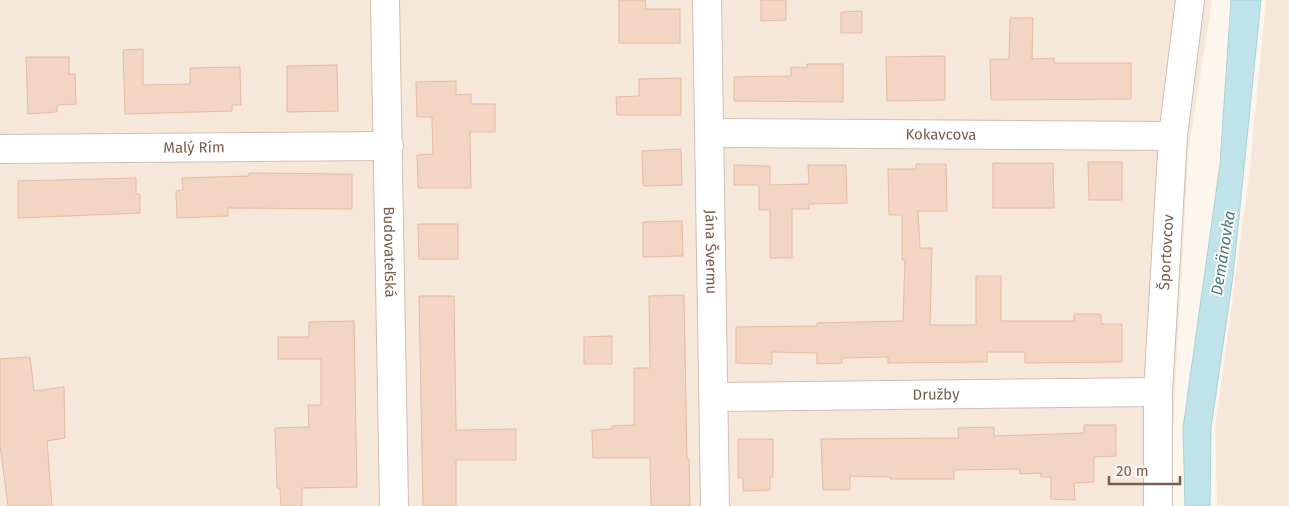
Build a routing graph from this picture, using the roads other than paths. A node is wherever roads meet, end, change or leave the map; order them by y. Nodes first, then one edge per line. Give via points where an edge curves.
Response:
1 (386, 0) edge
2 (707, 0) edge
3 (1190, 0) edge
4 (709, 133) junction
5 (1173, 136) junction
6 (389, 146) junction
7 (0, 149) edge
8 (1158, 392) junction
9 (714, 397) junction
10 (394, 506) edge
11 (715, 506) edge
12 (1158, 506) edge

1 - 6 street, Budovateľská
2 - 4 street, Jána Švermu
3 - 5 street, Športovcov
4 - 5 street, Kokavcova
4 - 9 street, Jána Švermu
5 - 8 street, Športovcov
6 - 7 street, Malý Rím
6 - 10 street, Budovateľská
8 - 9 street, Družby
8 - 12 street, Športovcov
9 - 11 street, Jána Švermu

